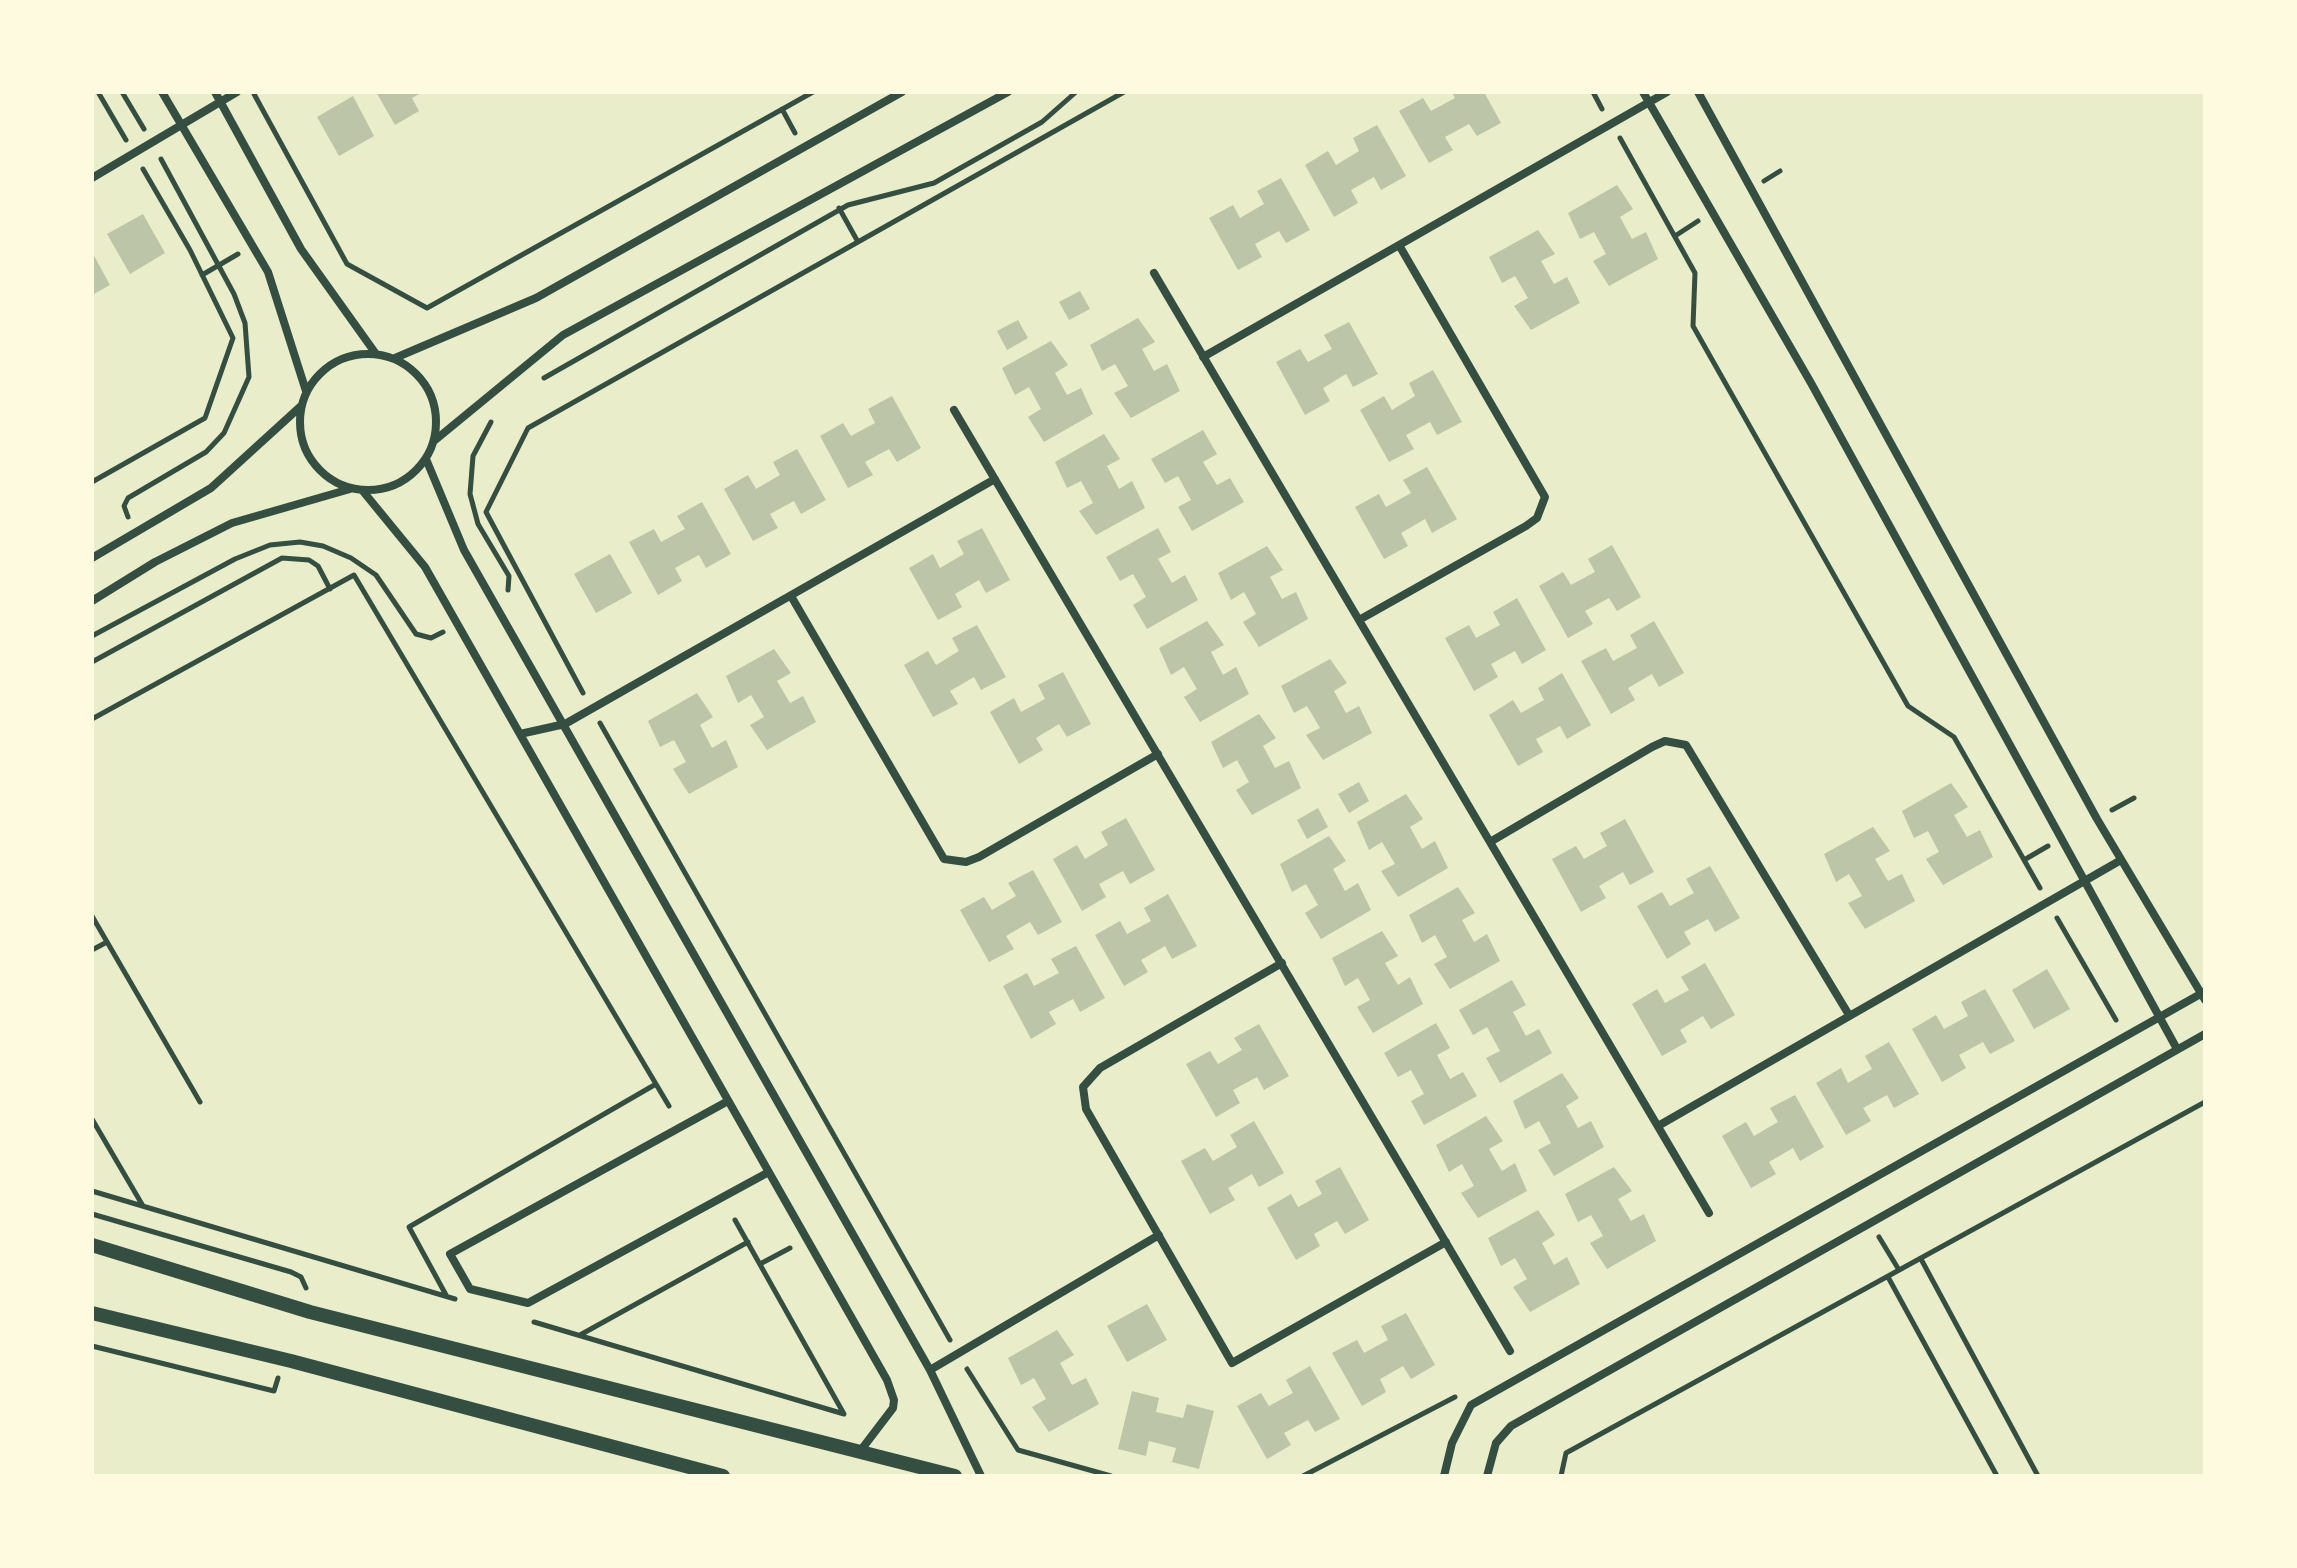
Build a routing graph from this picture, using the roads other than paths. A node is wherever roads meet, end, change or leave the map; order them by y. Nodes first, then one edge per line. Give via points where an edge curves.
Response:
1 (162, 92) edge
2 (215, 92) edge
3 (237, 92) edge
4 (902, 92) edge
5 (1008, 92) edge
6 (1643, 92) edge
7 (1667, 92) edge
8 (1698, 92) edge
9 (221, 102) junction
10 (1650, 103) junction
11 (181, 126) junction
12 (92, 178) edge
13 (1399, 245) junction
14 (1154, 273) dead end
15 (376, 354) junction
16 (1203, 357) junction
17 (395, 358) junction
18 (306, 391) junction
19 (301, 406) junction
20 (954, 410) dead end
21 (434, 441) junction
22 (426, 459) junction
23 (995, 479) junction
24 (351, 489) junction
25 (362, 490) junction
26 (92, 558) edge
27 (791, 596) junction
28 (92, 601) edge
29 (1359, 620) junction
30 (565, 724) junction
31 (520, 734) junction
32 (1158, 754) junction
33 (1490, 842) junction
34 (2121, 860) junction
35 (2082, 882) junction
36 (1282, 963) junction
37 (2204, 995) edge
38 (1849, 1015) junction
39 (2159, 1018) junction
40 (2205, 1034) edge
41 (2177, 1049) junction
42 (728, 1101) junction
43 (1658, 1126) junction
44 (767, 1173) junction
45 (1709, 1213) dead end
46 (1159, 1235) junction
47 (1446, 1242) junction
48 (92, 1245) edge
49 (92, 1313) edge
50 (1510, 1351) dead end
51 (930, 1370) junction
52 (861, 1450) junction
53 (723, 1476) edge
54 (955, 1476) edge
55 (981, 1476) edge
56 (1444, 1476) edge
57 (1487, 1476) edge

1 - 11 street
2 - 9 street
3 - 9 street
4 - 17 street via 536,298
5 - 21 street via 563,335
6 - 10 street
7 - 10 street
8 - 34 street
9 - 11 street
9 - 15 street via 301,249
10 - 13 street
10 - 35 street via 1811,383
11 - 12 street
11 - 18 street via 268,272
13 - 16 street
13 - 29 street via 1545,497 1537,518 1526,526
14 - 16 street
15 - 17 street
15 - 18 street via 335,361
16 - 29 street
17 - 21 street via 412,369 434,402
18 - 19 street
19 - 24 street via 304,448 331,480
19 - 26 street via 211,488
20 - 23 street
21 - 22 street
22 - 25 street via 398,483
22 - 30 street via 464,550
23 - 27 street
23 - 32 street
24 - 25 street
24 - 28 street via 232,523
25 - 31 street via 425,567
27 - 30 street
27 - 32 street via 944,859 966,862 979,857
29 - 33 street
30 - 31 street
30 - 51 street
31 - 42 street
32 - 36 street
33 - 38 street via 1652,747 1665,741 1686,745
33 - 43 street
34 - 35 street
34 - 37 street
35 - 38 street
35 - 39 street
36 - 46 street via 1100,1068 1083,1087 1086,1109
36 - 47 street
37 - 39 street
38 - 43 street
39 - 41 street
39 - 56 street via 1471,1405 1452,1443
40 - 41 street
41 - 57 street via 1511,1426 1496,1443
42 - 44 street
42 - 44 street via 450,1254 470,1289 528,1303
43 - 45 street
44 - 52 street via 892,1390 893,1408
46 - 47 street via 1232,1363
46 - 51 street
47 - 50 street
48 - 52 street via 310,1312
49 - 53 street
51 - 55 street
52 - 54 street

